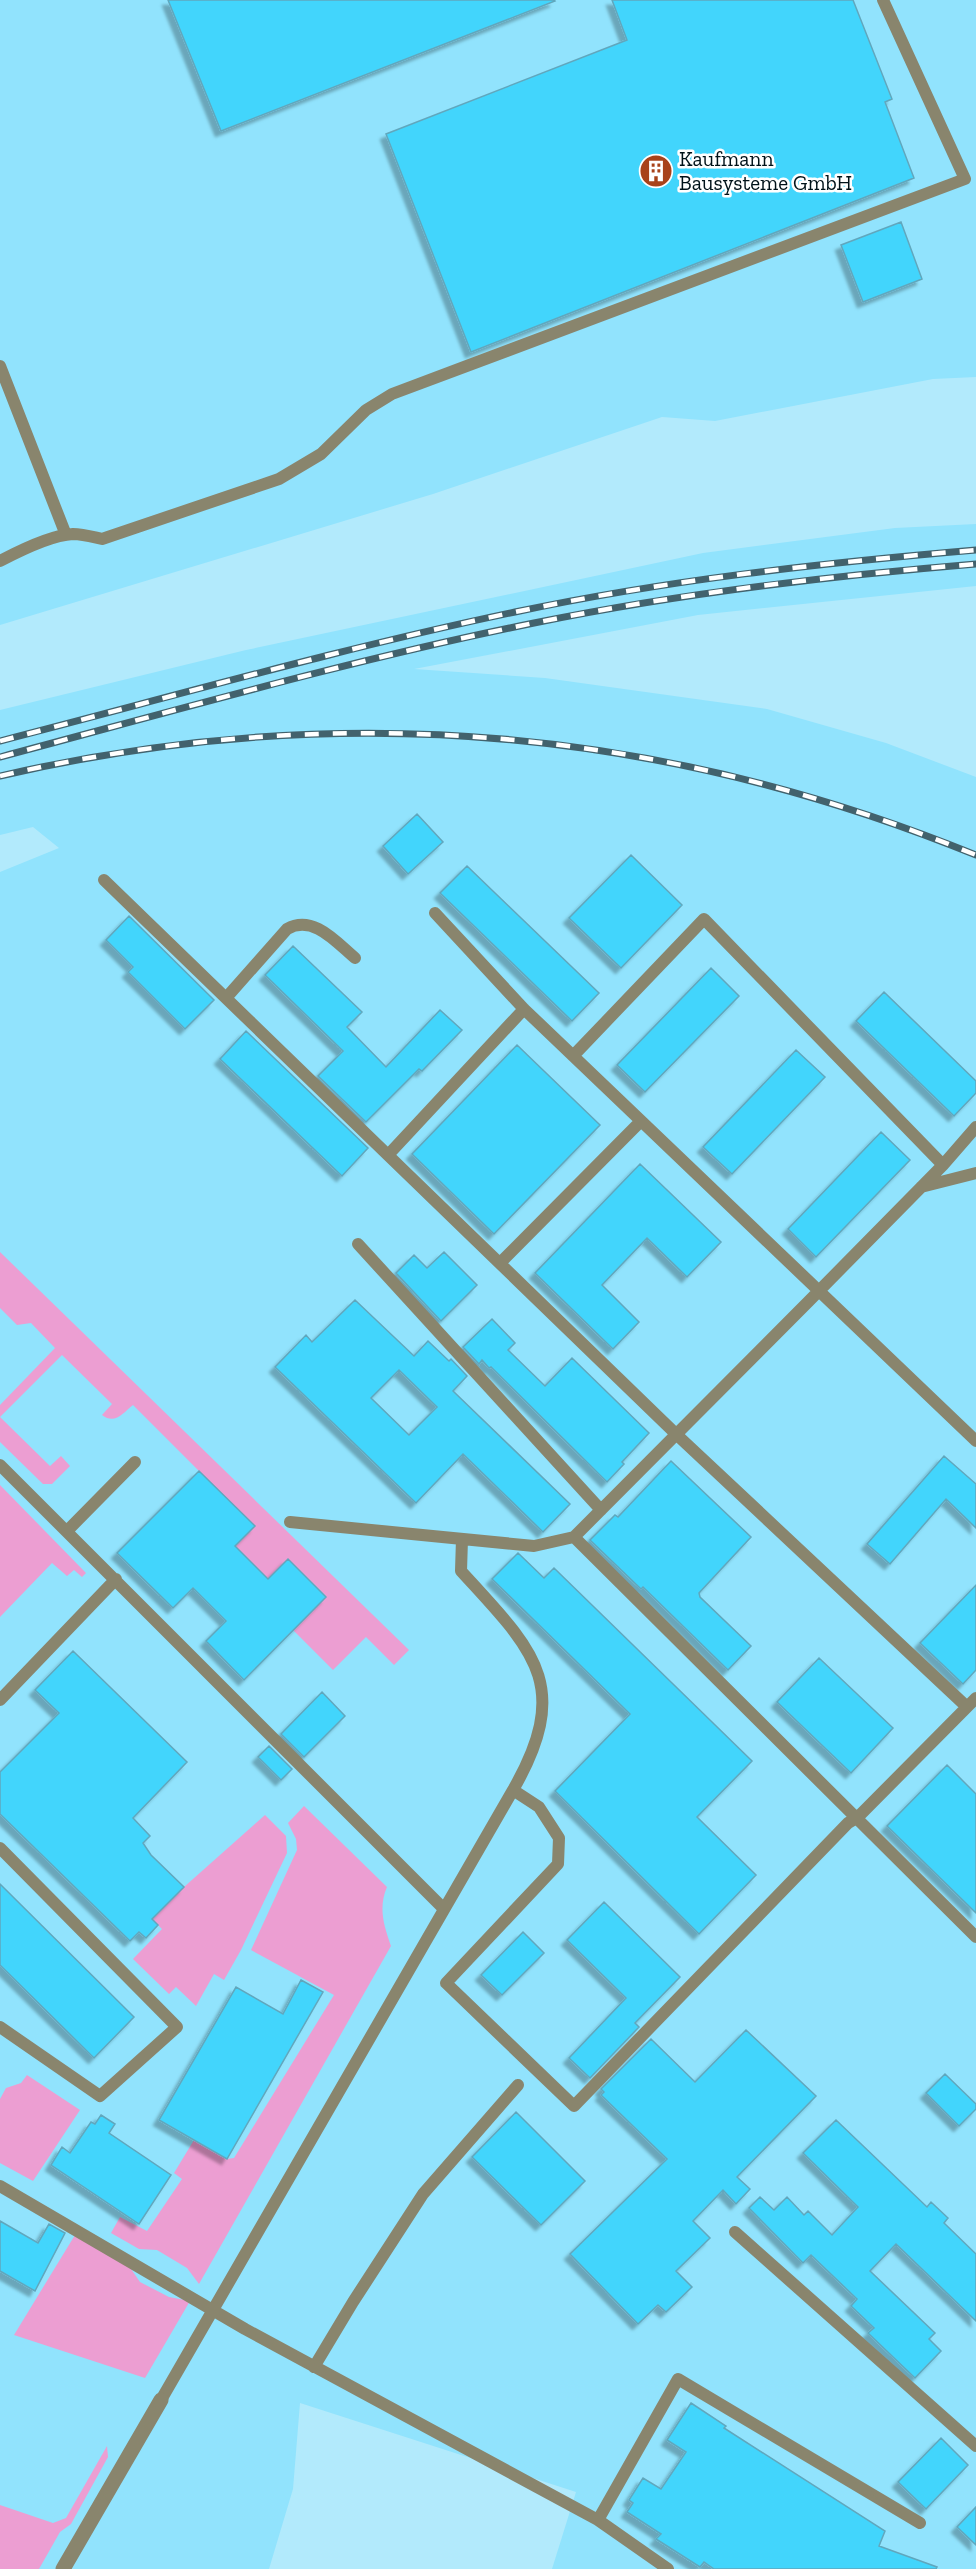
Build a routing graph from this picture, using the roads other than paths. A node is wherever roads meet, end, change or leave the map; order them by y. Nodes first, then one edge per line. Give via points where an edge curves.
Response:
1 (883, 0) edge
2 (0, 366) edge
3 (66, 535) junction
4 (0, 561) edge
5 (104, 880) dead end
6 (435, 913) dead end
7 (356, 958) dead end
8 (226, 998) junction
9 (524, 1009) junction
10 (573, 1056) junction
11 (641, 1121) junction
12 (976, 1127) edge
13 (389, 1154) junction
14 (943, 1165) junction
15 (976, 1173) edge
16 (920, 1187) junction
17 (358, 1244) dead end
18 (501, 1263) junction
19 (819, 1290) junction
20 (676, 1435) junction
21 (976, 1441) edge
22 (135, 1462) dead end
23 (0, 1465) edge
24 (601, 1510) junction
25 (290, 1522) dead end
26 (67, 1531) junction
27 (574, 1537) junction
28 (462, 1539) junction
29 (116, 1579) junction
30 (976, 1698) edge
31 (0, 1700) edge
32 (967, 1707) junction
33 (513, 1790) junction
34 (858, 1817) junction
35 (0, 1848) edge
36 (444, 1909) junction
37 (976, 1937) edge
38 (0, 2027) edge
39 (518, 2085) dead end
40 (0, 2186) edge
41 (735, 2232) dead end
42 (211, 2309) junction
43 (314, 2367) junction
44 (160, 2400) joint
45 (976, 2446) edge
46 (598, 2520) junction
47 (920, 2523) dead end
48 (63, 2569) edge
49 (668, 2569) edge

1 - 3 lane via 965,179 392,394 366,410 321,454 279,479 102,538
2 - 3 lane
3 - 4 lane
5 - 8 lane
6 - 9 lane
7 - 8 lane via 320,929 294,924
8 - 13 lane
9 - 10 lane
9 - 13 lane
10 - 11 lane
10 - 14 lane via 704,919
11 - 18 lane
11 - 19 lane
12 - 14 lane
13 - 18 lane
14 - 16 lane
15 - 16 lane
16 - 19 lane
17 - 24 lane
18 - 20 lane
19 - 20 lane
19 - 21 lane
20 - 24 lane
20 - 32 lane
22 - 26 lane
23 - 26 lane
24 - 27 lane
25 - 28 lane
26 - 29 lane
27 - 28 lane via 534,1546
27 - 34 lane
28 - 33 lane via 461,1570 522,1639 542,1686 541,1728
29 - 31 lane
29 - 36 lane
30 - 32 lane
32 - 34 lane
33 - 34 lane via 539,1807 559,1838 558,1864 446,1983 574,2106
33 - 36 lane
34 - 37 lane
35 - 38 lane via 177,2027 100,2096
36 - 42 lane
39 - 43 lane via 423,2194
40 - 42 lane
41 - 45 lane
42 - 43 lane
42 - 44 lane
43 - 46 lane
44 - 48 street
46 - 47 lane via 678,2379
46 - 49 lane

